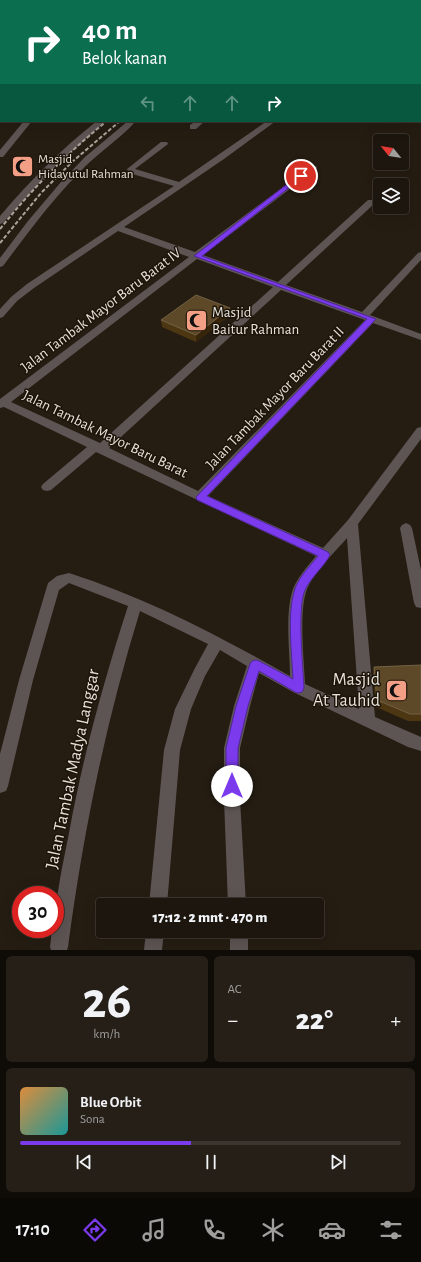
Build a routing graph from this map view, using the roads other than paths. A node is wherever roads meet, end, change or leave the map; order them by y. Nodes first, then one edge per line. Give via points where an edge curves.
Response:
1 (27, 122) edge
2 (98, 122) edge
3 (131, 122) edge
4 (200, 122) edge
5 (271, 122) edge
6 (193, 127) dead end
7 (18, 130) junction
8 (6, 136) dead end
9 (164, 144) dead end
10 (0, 155) edge
11 (313, 167) dead end
12 (180, 185) junction
13 (371, 202) dead end
14 (0, 221) edge
15 (116, 227) junction
16 (421, 255) edge
17 (197, 256) junction
18 (0, 264) edge
19 (279, 286) junction
20 (0, 315) edge
21 (368, 317) junction
22 (421, 337) edge
23 (1, 403) edge
24 (421, 430) edge
25 (98, 448) junction
26 (48, 487) dead end
27 (200, 497) junction
28 (352, 523) junction
29 (406, 528) dead end
30 (325, 555) junction
31 (136, 603) junction
32 (421, 603) edge
33 (217, 642) junction
34 (256, 664) junction
35 (298, 688) junction
36 (368, 720) junction
37 (421, 744) edge
38 (0, 786) edge
39 (159, 898) edge
40 (237, 898) edge
41 (154, 938) edge
42 (238, 938) edge
43 (59, 947) dead end
44 (153, 950) edge
45 (239, 950) edge

1 - 7 street
2 - 14 street via 50,164
3 - 18 street via 69,179 28,225
4 - 6 street
5 - 12 street
7 - 8 street
7 - 10 street
9 - 12 street via 131,170
11 - 17 street, Jalan Tambak Mayor Baru Barat IV
12 - 15 street
13 - 19 street
15 - 17 street
15 - 20 street via 18,296
16 - 21 street, Jalan Tambak Mayor Baru Barat II
17 - 19 street
17 - 23 street, Jalan Tambak Mayor Baru Barat IV
19 - 21 street
19 - 25 street
21 - 22 street
21 - 27 street, Jalan Tambak Mayor Baru Barat II
23 - 25 street, Jalan Tambak Mayor Baru Barat
24 - 28 street
25 - 26 street
25 - 27 street, Jalan Tambak Mayor Baru Barat
27 - 30 street, Jalan Tambak Mayor Baru Barat
28 - 30 street
28 - 36 street
29 - 32 street
30 - 35 street via 308,575 299,592 296,618
31 - 33 street
31 - 38 street via 69,578 53,587 26,680
31 - 43 street, Jalan Tambak Madya Langgar via 107,697 87,781 74,844
33 - 34 street
33 - 39 street via 183,709 172,750
34 - 35 street
34 - 40 street via 232,748
35 - 36 street
36 - 37 street
41 - 44 street
42 - 45 street

